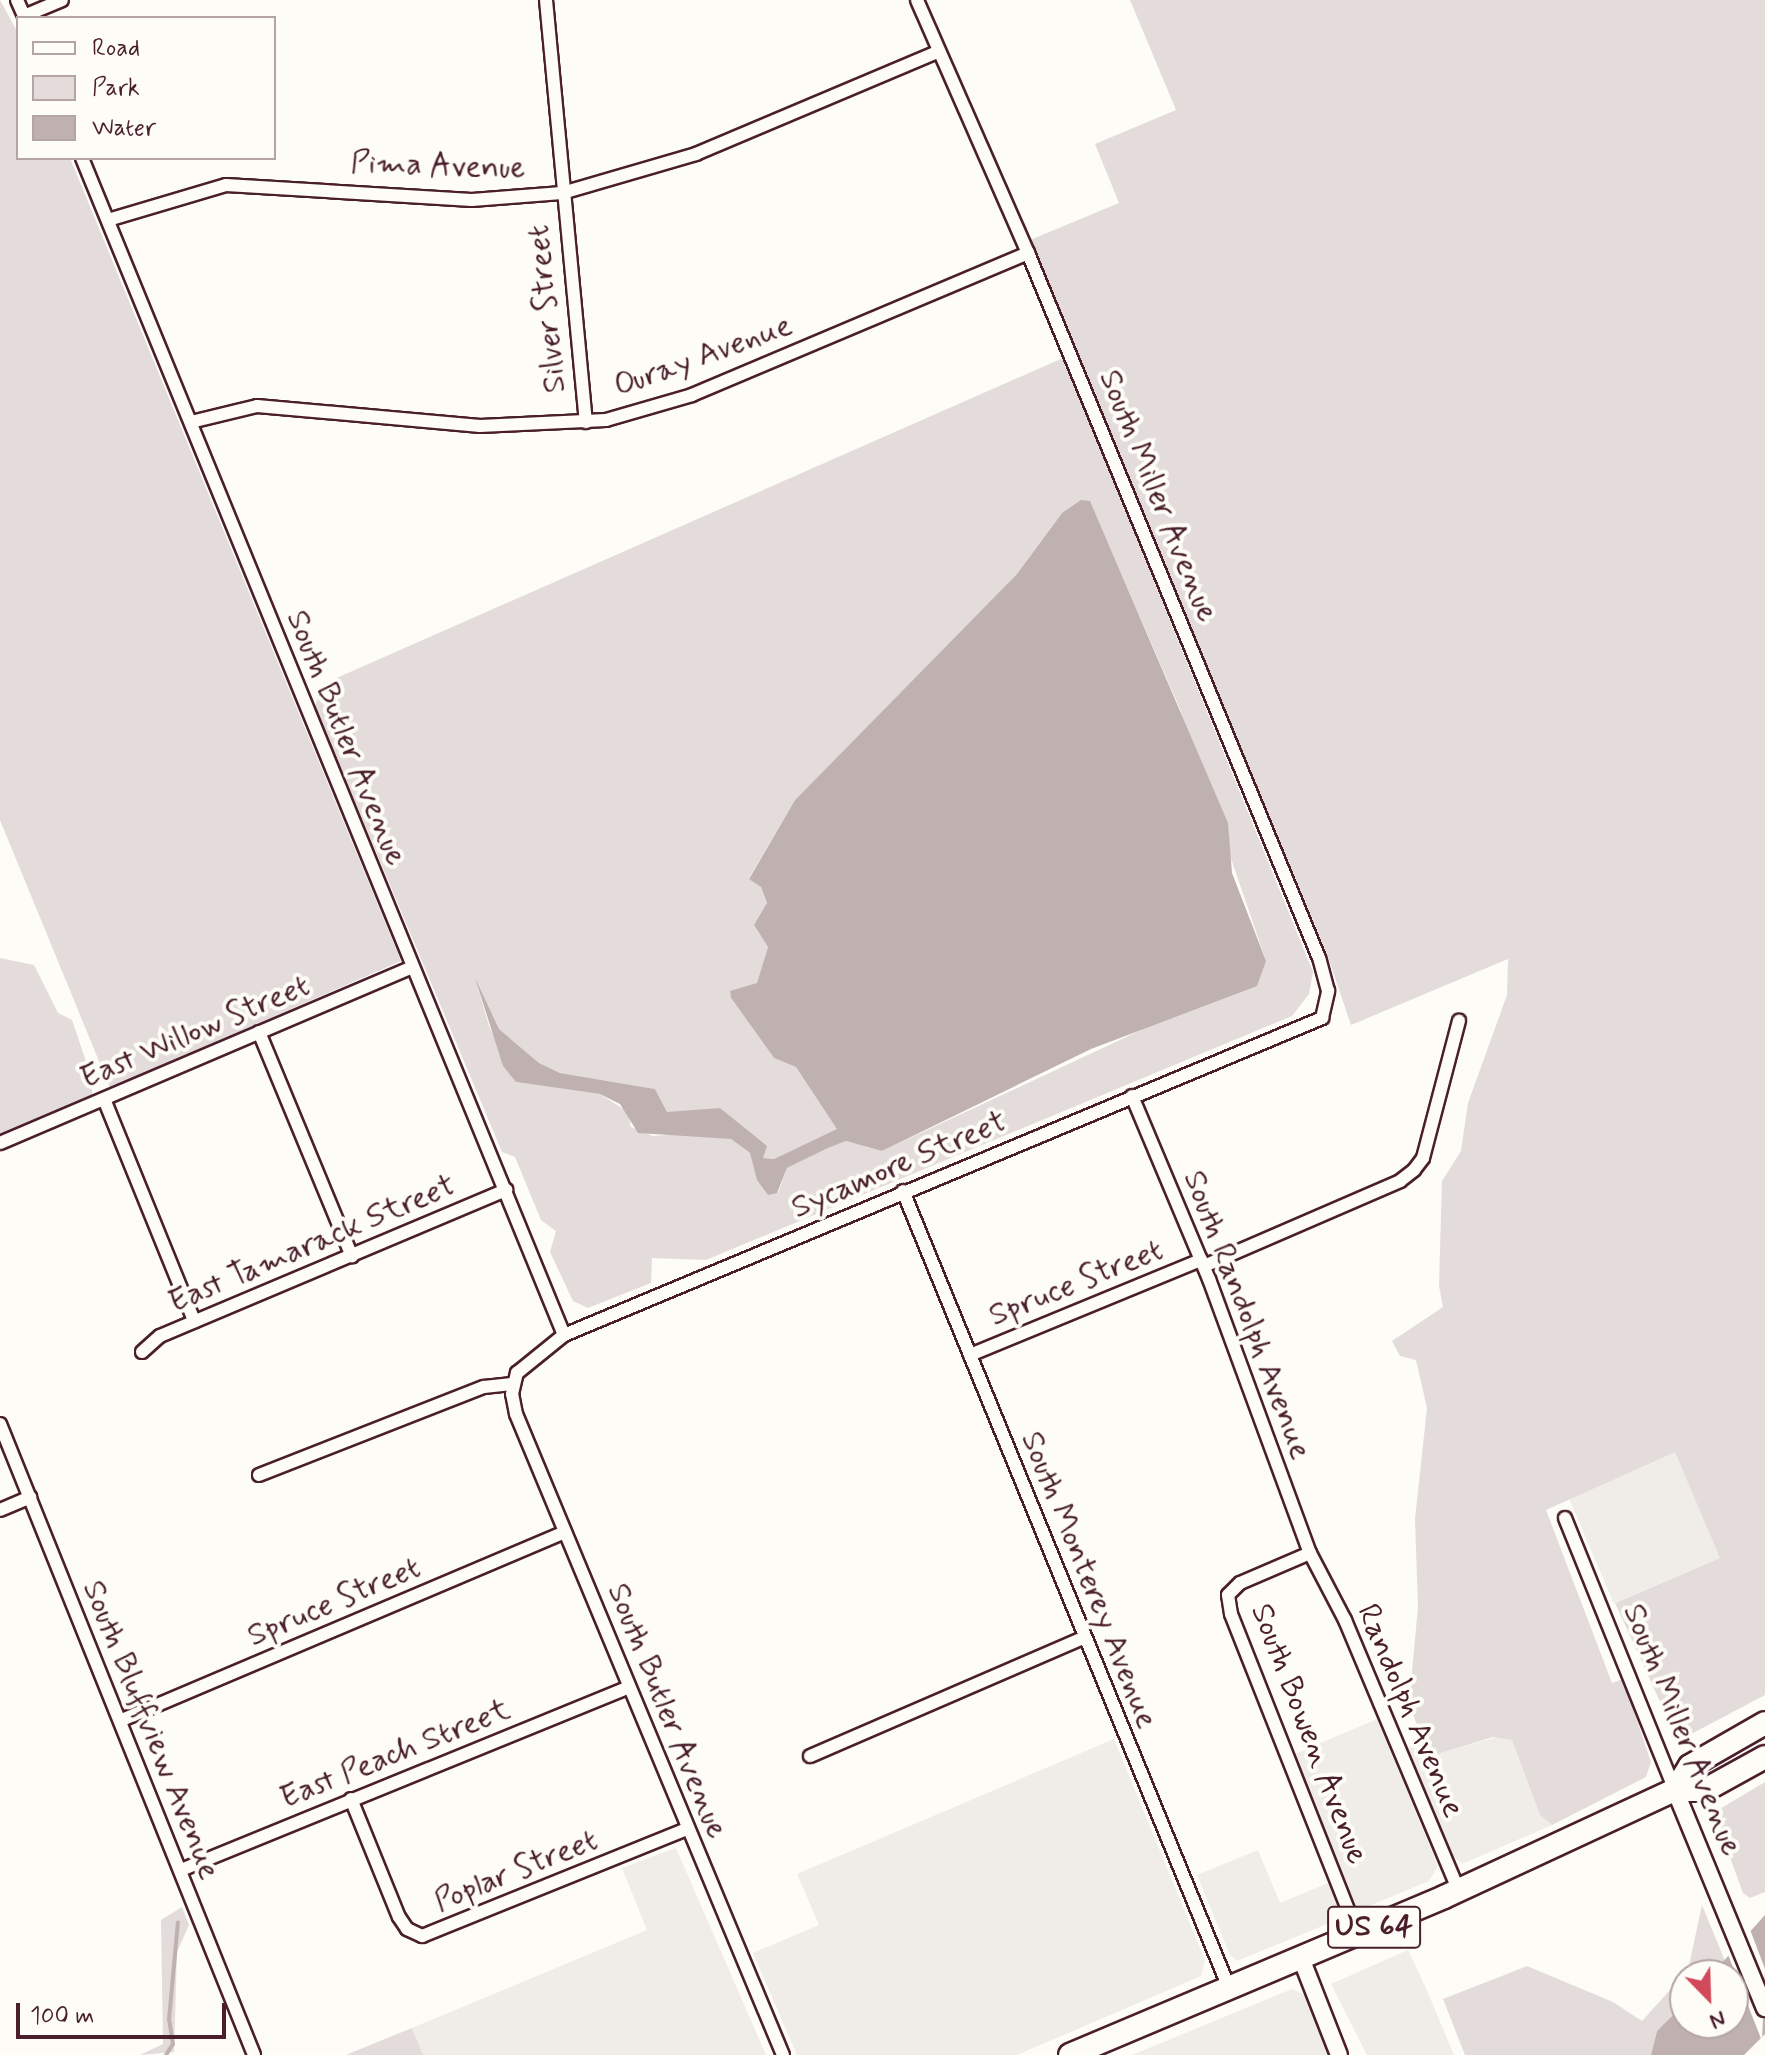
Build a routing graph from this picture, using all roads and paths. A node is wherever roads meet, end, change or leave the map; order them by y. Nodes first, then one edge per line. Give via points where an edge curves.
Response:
1 (62, 0) edge
2 (546, 0) edge
3 (917, 0) edge
4 (26, 16) edge
5 (938, 52) junction
6 (83, 160) edge
7 (562, 193) junction
8 (108, 220) junction
9 (1028, 253) junction
10 (191, 422) junction
11 (586, 422) junction
12 (411, 968) junction
13 (1322, 1018) joint
14 (1459, 1021) dead end
15 (259, 1032) junction
16 (1132, 1096) junction
17 (104, 1099) junction
18 (0, 1143) edge
19 (506, 1190) junction
20 (903, 1191) junction
21 (352, 1256) junction
22 (1202, 1263) junction
23 (194, 1321) junction
24 (564, 1335) junction
25 (142, 1352) dead end
26 (970, 1355) junction
27 (512, 1384) junction
28 (0, 1424) edge
29 (259, 1475) dead end
30 (30, 1497) junction
31 (0, 1510) edge
32 (1565, 1518) dead end
33 (565, 1532) junction
34 (1310, 1553) junction
35 (1083, 1638) junction
36 (629, 1687) junction
37 (122, 1720) junction
38 (1765, 1723) edge
39 (810, 1756) dead end
40 (1765, 1757) edge
41 (1675, 1790) junction
42 (351, 1799) junction
43 (687, 1829) junction
44 (181, 1870) junction
45 (1459, 1891) junction
46 (1358, 1934) junction
47 (1301, 1958) junction
48 (1229, 1988) junction
49 (1765, 2008) edge
50 (254, 2055) edge
51 (783, 2055) edge
52 (1070, 2055) edge
53 (1339, 2055) edge

1 - 4 street
2 - 7 street, Silver Street
3 - 5 street, South Miller Avenue
5 - 7 street, Pima Avenue via 696,154
5 - 9 street, South Miller Avenue
6 - 8 street, South Butler Avenue
7 - 8 street, Pima Avenue via 472,200 226,185
7 - 11 street, Silver Street
8 - 10 street, South Butler Avenue
9 - 11 street, Ouray Avenue via 669,404
9 - 13 street, South Miller Avenue via 1319,958 1328,991
10 - 11 street, Ouray Avenue via 232,409 286,406 480,426
10 - 12 street, South Butler Avenue
12 - 15 street, East Willow Street
12 - 19 street, South Butler Avenue
13 - 16 street, Sycamore Street
14 - 22 street, Spruce Street via 1423,1158 1400,1181
15 - 17 street, East Willow Street
15 - 21 street
16 - 20 street, Sycamore Street
16 - 22 street, South Randolph Avenue
17 - 18 street, East Willow Street
17 - 23 street
19 - 21 street, East Tamarack Street
19 - 24 street, South Butler Avenue
20 - 24 street, Sycamore Street
20 - 26 street, South Monterey Avenue
21 - 23 street, East Tamarack Street
22 - 26 street, Spruce Street
22 - 34 street, South Randolph Avenue
23 - 25 street, East Tamarack Street via 160,1336
24 - 27 street, Sycamore Street via 529,1359
26 - 35 street, South Monterey Avenue
27 - 29 street via 484,1387
27 - 33 street, South Butler Avenue via 516,1414
28 - 30 street, South Bluffview Avenue
30 - 31 street
30 - 37 street, South Bluffview Avenue
32 - 41 street, South Miller Avenue
33 - 36 street, South Butler Avenue
33 - 37 street, Spruce Street
34 - 45 street, Randolph Avenue via 1345,1620
34 - 46 street, South Bowen Avenue via 1240,1583 1228,1595 1231,1614
35 - 39 street
35 - 48 street, South Monterey Avenue
36 - 42 street, East Peach Street
36 - 43 street, South Butler Avenue
37 - 44 street, South Bluffview Avenue
38 - 41 highway, US 64 via 1690,1766
40 - 41 highway, US 64 via 1705,1790
41 - 45 highway, US 64
41 - 49 main road, South Miller Avenue
42 - 43 street, Poplar Street via 399,1917 422,1936
42 - 44 street, East Peach Street
43 - 51 street, South Butler Avenue
44 - 50 street, South Bluffview Avenue
45 - 46 highway, US 64
46 - 47 highway, US 64
47 - 48 highway, US 64
47 - 53 main road
48 - 52 highway, US 64

